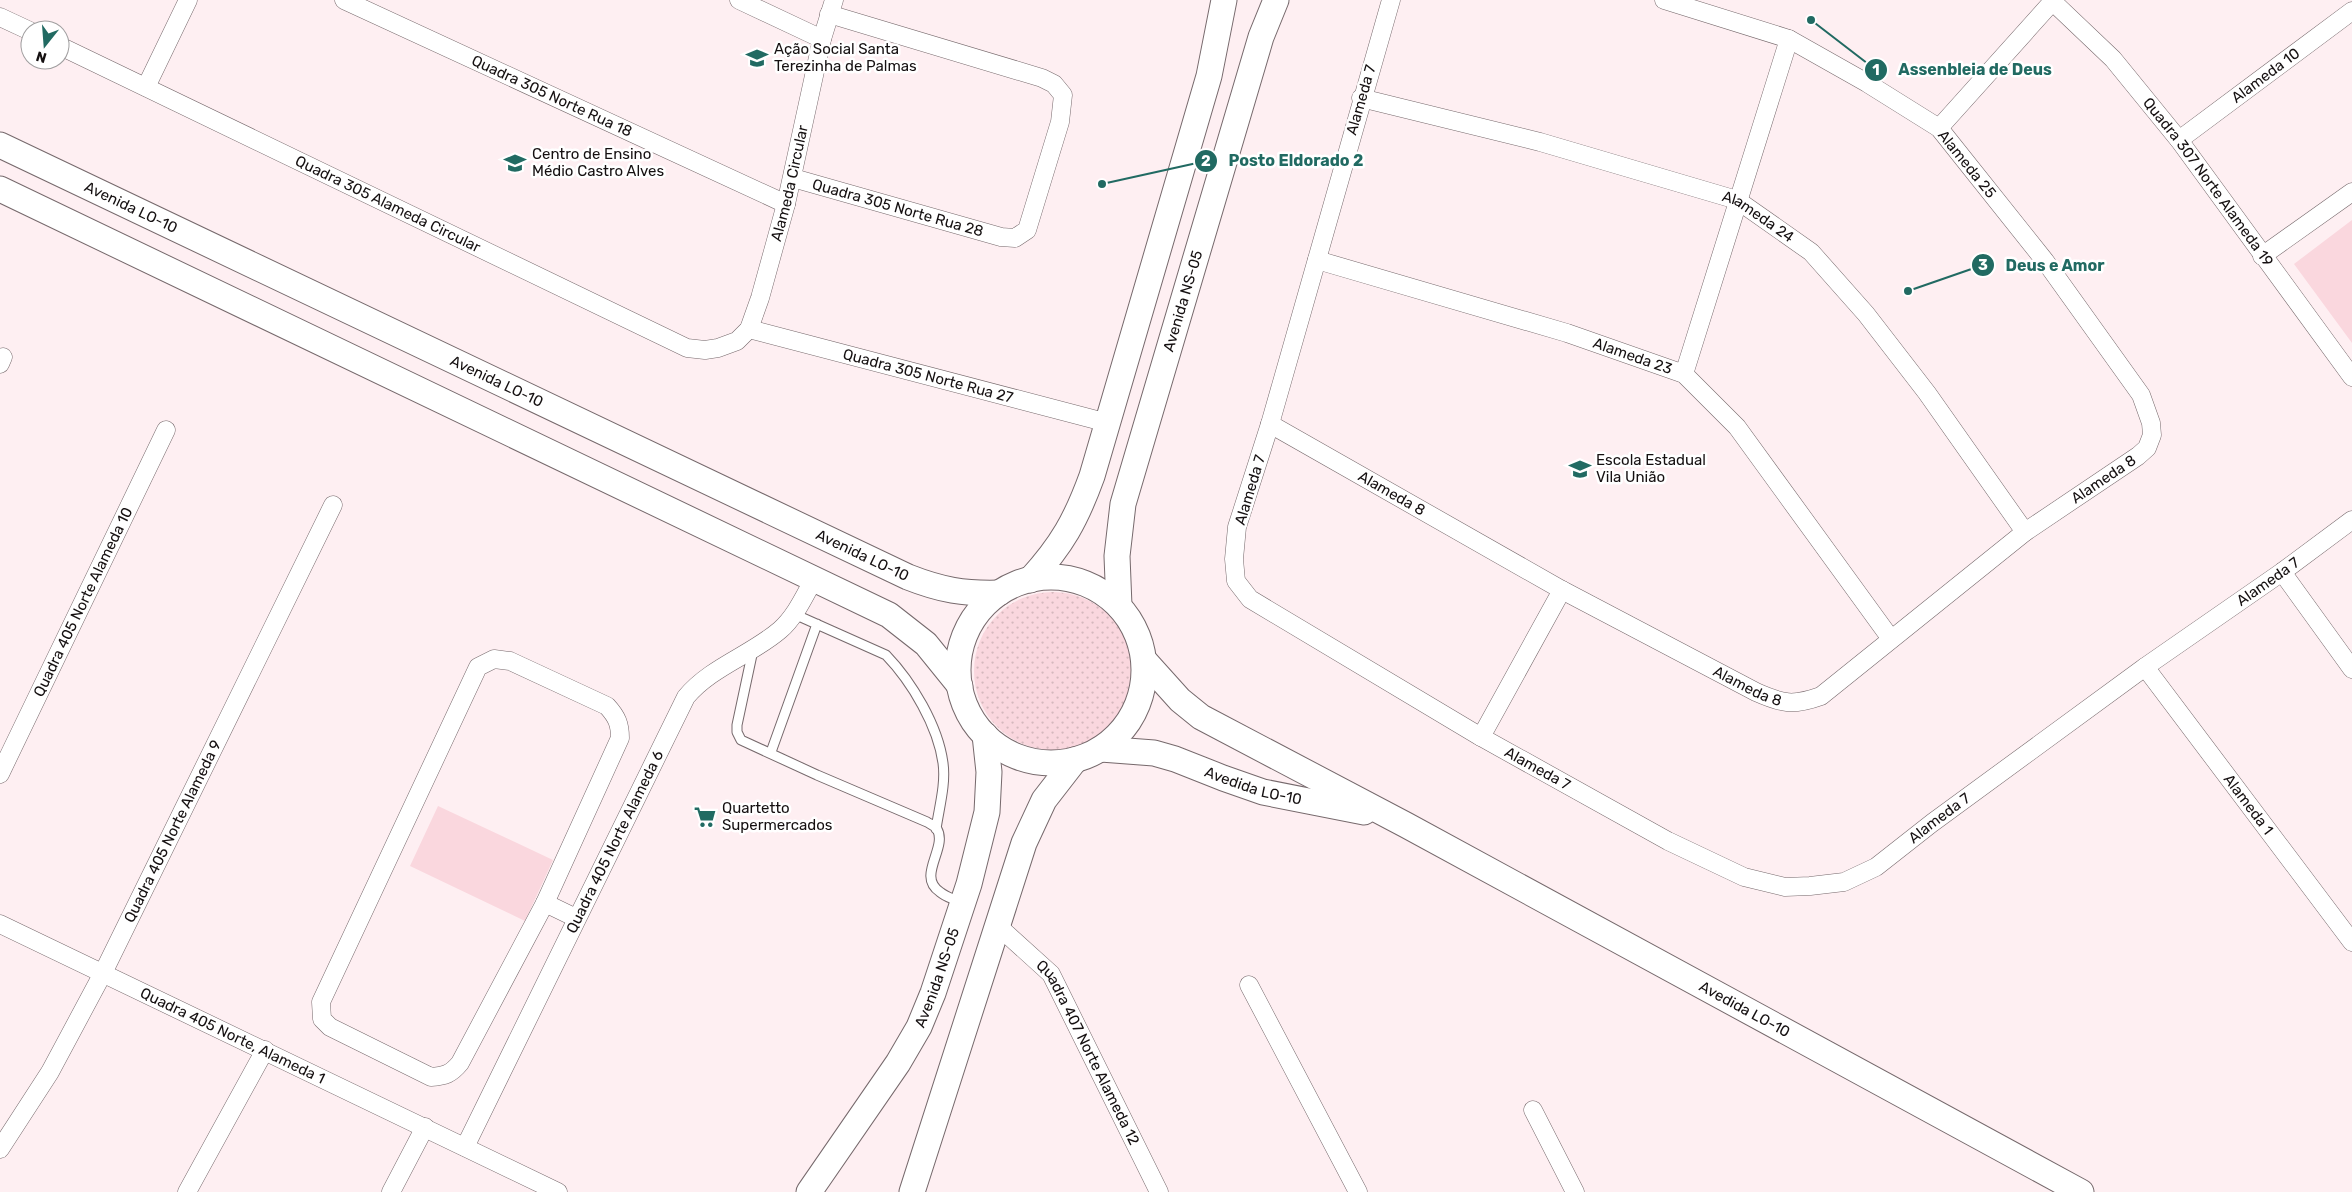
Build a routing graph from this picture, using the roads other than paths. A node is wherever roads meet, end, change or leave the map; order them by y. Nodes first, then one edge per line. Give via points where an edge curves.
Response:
1 (186, 0) edge
2 (344, 0) edge
3 (739, 0) edge
4 (1224, 0) edge
5 (1276, 0) edge
6 (1391, 0) edge
7 (1664, 0) edge
8 (2052, 1) edge
9 (831, 7) edge
10 (2352, 11) edge
11 (0, 17) edge
12 (20, 26) edge
13 (822, 39) junction
14 (1789, 40) junction
15 (70, 51) edge
16 (146, 86) junction
17 (1362, 98) junction
18 (1939, 128) junction
19 (2179, 140) junction
20 (0, 145) edge
21 (793, 178) junction
22 (0, 189) edge
23 (2352, 192) edge
24 (1737, 200) junction
25 (786, 204) junction
26 (2262, 256) junction
27 (1317, 260) junction
28 (749, 329) junction
29 (1684, 374) junction
30 (2352, 377) edge
31 (2141, 395) joint
32 (1108, 423) junction
33 (1270, 424) junction
34 (166, 430) dead end
35 (332, 505) dead end
36 (2352, 520) edge
37 (2026, 532) junction
38 (2282, 572) junction
39 (814, 579) junction
40 (1030, 580) junction
41 (1562, 590) junction
42 (999, 593) junction
43 (1119, 606) junction
44 (794, 614) junction
45 (817, 624) junction
46 (1891, 638) junction
47 (753, 648) junction
48 (1144, 660) junction
49 (2145, 666) junction
50 (2352, 670) edge
51 (960, 686) junction
52 (985, 735) junction
53 (1481, 737) junction
54 (1101, 749) junction
55 (771, 752) junction
56 (1075, 760) junction
57 (0, 774) edge
58 (1406, 825) junction
59 (936, 829) junction
60 (545, 903) junction
61 (963, 903) junction
62 (576, 918) junction
63 (0, 924) edge
64 (998, 926) junction
65 (2352, 942) edge
66 (103, 973) junction
67 (1249, 985) dead end
68 (265, 1050) junction
69 (1533, 1110) dead end
70 (425, 1127) junction
71 (465, 1147) junction
72 (0, 1149) edge
73 (187, 1192) edge
74 (391, 1192) edge
75 (558, 1192) edge
76 (809, 1192) edge
77 (912, 1192) edge
78 (1159, 1192) edge
79 (1358, 1192) edge
80 (1575, 1192) edge
81 (2081, 1192) edge

1 - 16 street
2 - 25 street, Quadra 305 Norte Rua 18
3 - 13 street
4 - 32 street, Avenida NS-05 via 1209,76
5 - 43 street, Avenida NS-05 via 1261,37 1123,504 1117,556
6 - 17 street, Alameda 7
7 - 14 street, Alameda 25
8 - 18 street
8 - 19 street, Quadra 307 Norte Alameda 19 via 2113,59
9 - 13 street, Alameda Circular
9 - 21 street, Quadra 305 Norte Rua 28 via 1054,84 1063,96 1060,122 1027,230 1015,238 1001,237
10 - 19 street, Alameda 10
11 - 12 street
13 - 21 street, Alameda Circular
14 - 18 street, Alameda 25
14 - 24 street
15 - 16 street, Quadra 305 Alameda Circular
16 - 28 street, Quadra 305 Alameda Circular via 688,348 718,348 737,341
17 - 24 street, Alameda 24 via 1540,142
17 - 27 street, Alameda 7
18 - 31 street, Alameda 25 via 2045,261
19 - 26 street, Quadra 307 Norte Alameda 19
20 - 42 street, Avenida LO-10 via 908,577 949,591
21 - 25 street, Alameda Circular
22 - 39 street
23 - 26 street
24 - 29 street
24 - 37 street, Alameda 24 via 1811,252 1866,314
25 - 28 street, Alameda Circular
26 - 30 street, Quadra 307 Norte Alameda 19
27 - 29 street, Alameda 23 via 1567,333
27 - 33 street, Alameda 7
28 - 32 street, Quadra 305 Norte Rua 27
29 - 46 street, Alameda 23 via 1737,427
31 - 37 street, Alameda 8 via 2152,423 2147,448
32 - 40 street, Avenida NS-05 via 1089,485 1071,527
33 - 41 street, Alameda 8
33 - 53 street, Alameda 7 via 1237,526 1236,582 1250,599
34 - 57 street, Quadra 405 Norte Alameda 10
35 - 66 street, Quadra 405 Norte Alameda 9
36 - 38 street, Alameda 7
37 - 46 street, Alameda 8
38 - 49 street, Alameda 7
38 - 50 street
39 - 44 street, Quadra 405 Norte Alameda 6
39 - 51 street via 902,624 936,654
40 - 42 street, Avenida NS-05
40 - 43 street, Avenida NS-05 via 1058,577 1080,582
41 - 46 street, Alameda 8 via 1778,702 1792,704 1821,696
41 - 53 street
42 - 51 street, Avenida NS-05 via 978,613 968,629 959,657
43 - 48 street, Avenida NS-05 via 1136,631
44 - 45 lane
44 - 47 street, Quadra 405 Norte Alameda 6 via 780,631
45 - 55 lane
45 - 59 lane via 886,655 898,667 929,717 943,763
47 - 55 lane via 737,732 741,740
47 - 62 street, Quadra 405 Norte Alameda 6 via 706,678 686,697
48 - 54 street, Avenida NS-05 via 1142,691 1136,711 1124,728
48 - 58 street, Avedida LO-10 via 1194,713
49 - 53 street, Alameda 7 via 1876,867 1844,882 1810,886 1785,887 1744,877 1668,841
49 - 65 street, Alameda 1
51 - 52 street, Avenida NS-05 via 969,713
52 - 56 street, Avenida NS-05 via 1023,758 1049,763
52 - 61 street, Avenida NS-05 via 989,801
54 - 56 street, Avenida NS-05
54 - 58 street, Avedida LO-10 via 1159,754 1263,792 1364,812
55 - 59 lane via 927,822
56 - 64 street, Avenida NS-05 via 1053,787 1030,828
58 - 81 street, Avedida LO-10
59 - 61 lane via 939,838 931,870 932,884 938,892
60 - 60 street via 453,1073 431,1077 330,1027 322,1019 321,1002 478,667 494,659 510,660 608,706 620,726 620,738
60 - 62 street
61 - 76 street, Avenida NS-05 via 919,1027
62 - 71 street, Quadra 405 Norte Alameda 6
63 - 66 street, Quadra 405 Norte, Alameda 1
64 - 77 street, Avenida NS-05
64 - 78 street, Quadra 407 Norte Alameda 12 via 1051,974
66 - 68 street, Quadra 405 Norte, Alameda 1
66 - 72 street, Quadra 405 Norte Alameda 9 via 50,1072
67 - 79 street
68 - 70 street, Quadra 405 Norte, Alameda 1
68 - 73 street
69 - 80 street
70 - 71 street, Quadra 405 Norte, Alameda 1
70 - 74 street
71 - 75 street, Quadra 405 Norte, Alameda 1

